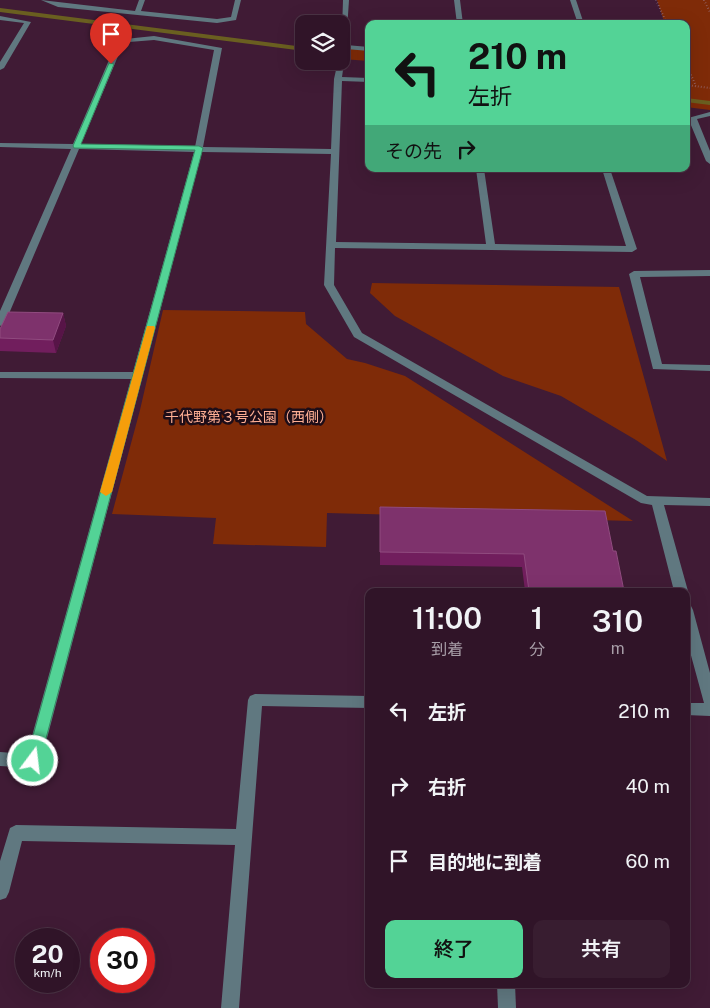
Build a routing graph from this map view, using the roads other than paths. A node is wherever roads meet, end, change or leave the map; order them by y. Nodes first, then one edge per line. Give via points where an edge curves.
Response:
1 (44, 0) edge
2 (142, 0) edge
3 (238, 0) edge
4 (346, 0) edge
5 (457, 0) edge
6 (573, 0) edge
7 (137, 13) junction
8 (345, 15) edge
9 (0, 18) edge
10 (460, 20) edge
11 (580, 20) edge
12 (350, 48) edge
13 (365, 49) edge
14 (0, 68) edge
15 (339, 70) edge
16 (338, 79) junction
17 (365, 80) edge
18 (710, 114) edge
19 (0, 145) edge
20 (77, 146) junction
21 (199, 148) junction
22 (334, 152) junction
23 (710, 161) edge
24 (480, 172) edge
25 (607, 172) edge
26 (332, 244) junction
27 (490, 246) junction
28 (710, 273) edge
29 (0, 323) edge
30 (710, 368) edge
31 (0, 375) edge
32 (137, 376) junction
33 (658, 501) junction
34 (710, 502) edge
35 (680, 588) edge
36 (690, 625) edge
37 (710, 700) edge
38 (365, 702) edge
39 (690, 709) edge
40 (710, 710) edge
41 (0, 759) edge
42 (244, 837) junction
43 (0, 892) edge
44 (506, 988) edge
45 (230, 1008) edge
46 (507, 1008) edge

1 - 7 street via 58,5
2 - 7 street
3 - 7 street via 234,18 217,22
4 - 8 street
5 - 10 street
6 - 11 street
9 - 14 street via 28,22
12 - 13 street
15 - 16 street
16 - 17 street
16 - 22 street
18 - 23 street via 692,118
19 - 20 street
20 - 21 street
20 - 21 street via 118,48 127,40 154,38 218,48
20 - 29 street
21 - 22 street
21 - 32 street
22 - 26 street
24 - 27 street
25 - 27 street via 632,249
26 - 27 street
26 - 33 street via 329,285 358,335 645,500
28 - 30 street via 634,274 657,367
31 - 32 street
32 - 41 street via 33,761
33 - 34 street
33 - 35 street
36 - 37 street
38 - 42 street via 255,700
39 - 40 street
42 - 43 street via 16,833
42 - 45 street
44 - 46 street

